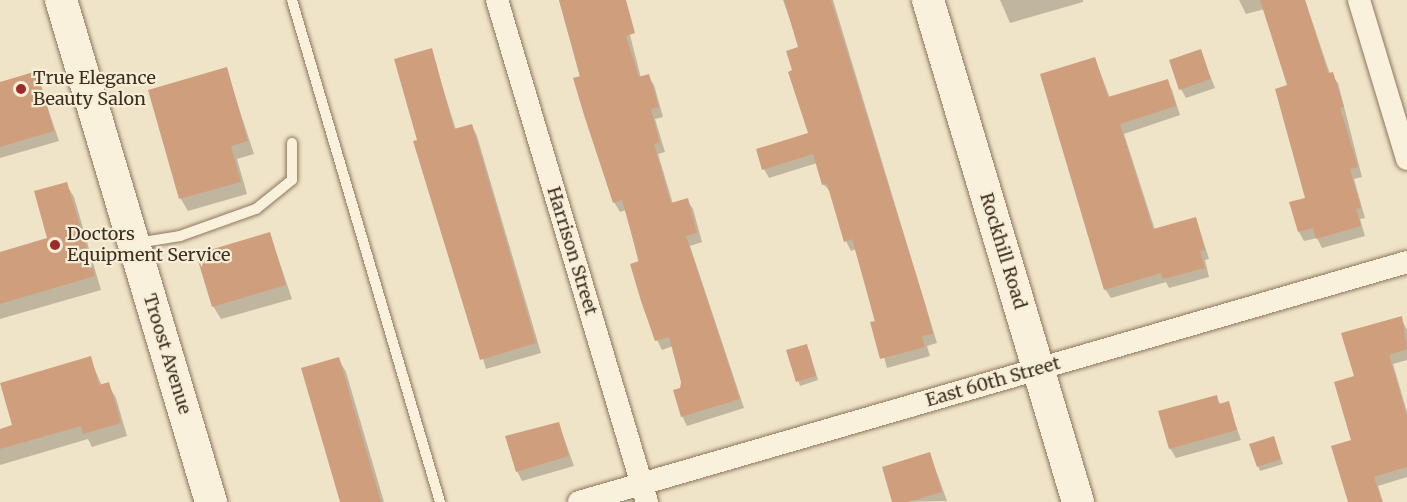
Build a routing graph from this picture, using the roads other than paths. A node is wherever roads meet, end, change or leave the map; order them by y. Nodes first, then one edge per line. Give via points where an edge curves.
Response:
1 (61, 0) edge
2 (292, 0) edge
3 (497, 0) edge
4 (928, 0) edge
5 (1359, 0) edge
6 (292, 143) dead end
7 (1407, 159) edge
8 (134, 244) junction
9 (1407, 261) edge
10 (1039, 369) junction
11 (644, 493) edge
12 (211, 502) edge
13 (440, 502) edge
14 (579, 502) edge
15 (1078, 502) edge

1 - 8 main road, Troost Avenue
2 - 13 lane
3 - 11 street, Harrison Street
4 - 10 main road, Rockhill Road
5 - 7 street
6 - 8 lane via 292,180 256,209 180,237
8 - 12 main road, Troost Avenue
9 - 10 street, East 60th Street
10 - 11 street, East 60th Street
10 - 15 main road, Rockhill Road
11 - 14 street, East 60th Street

